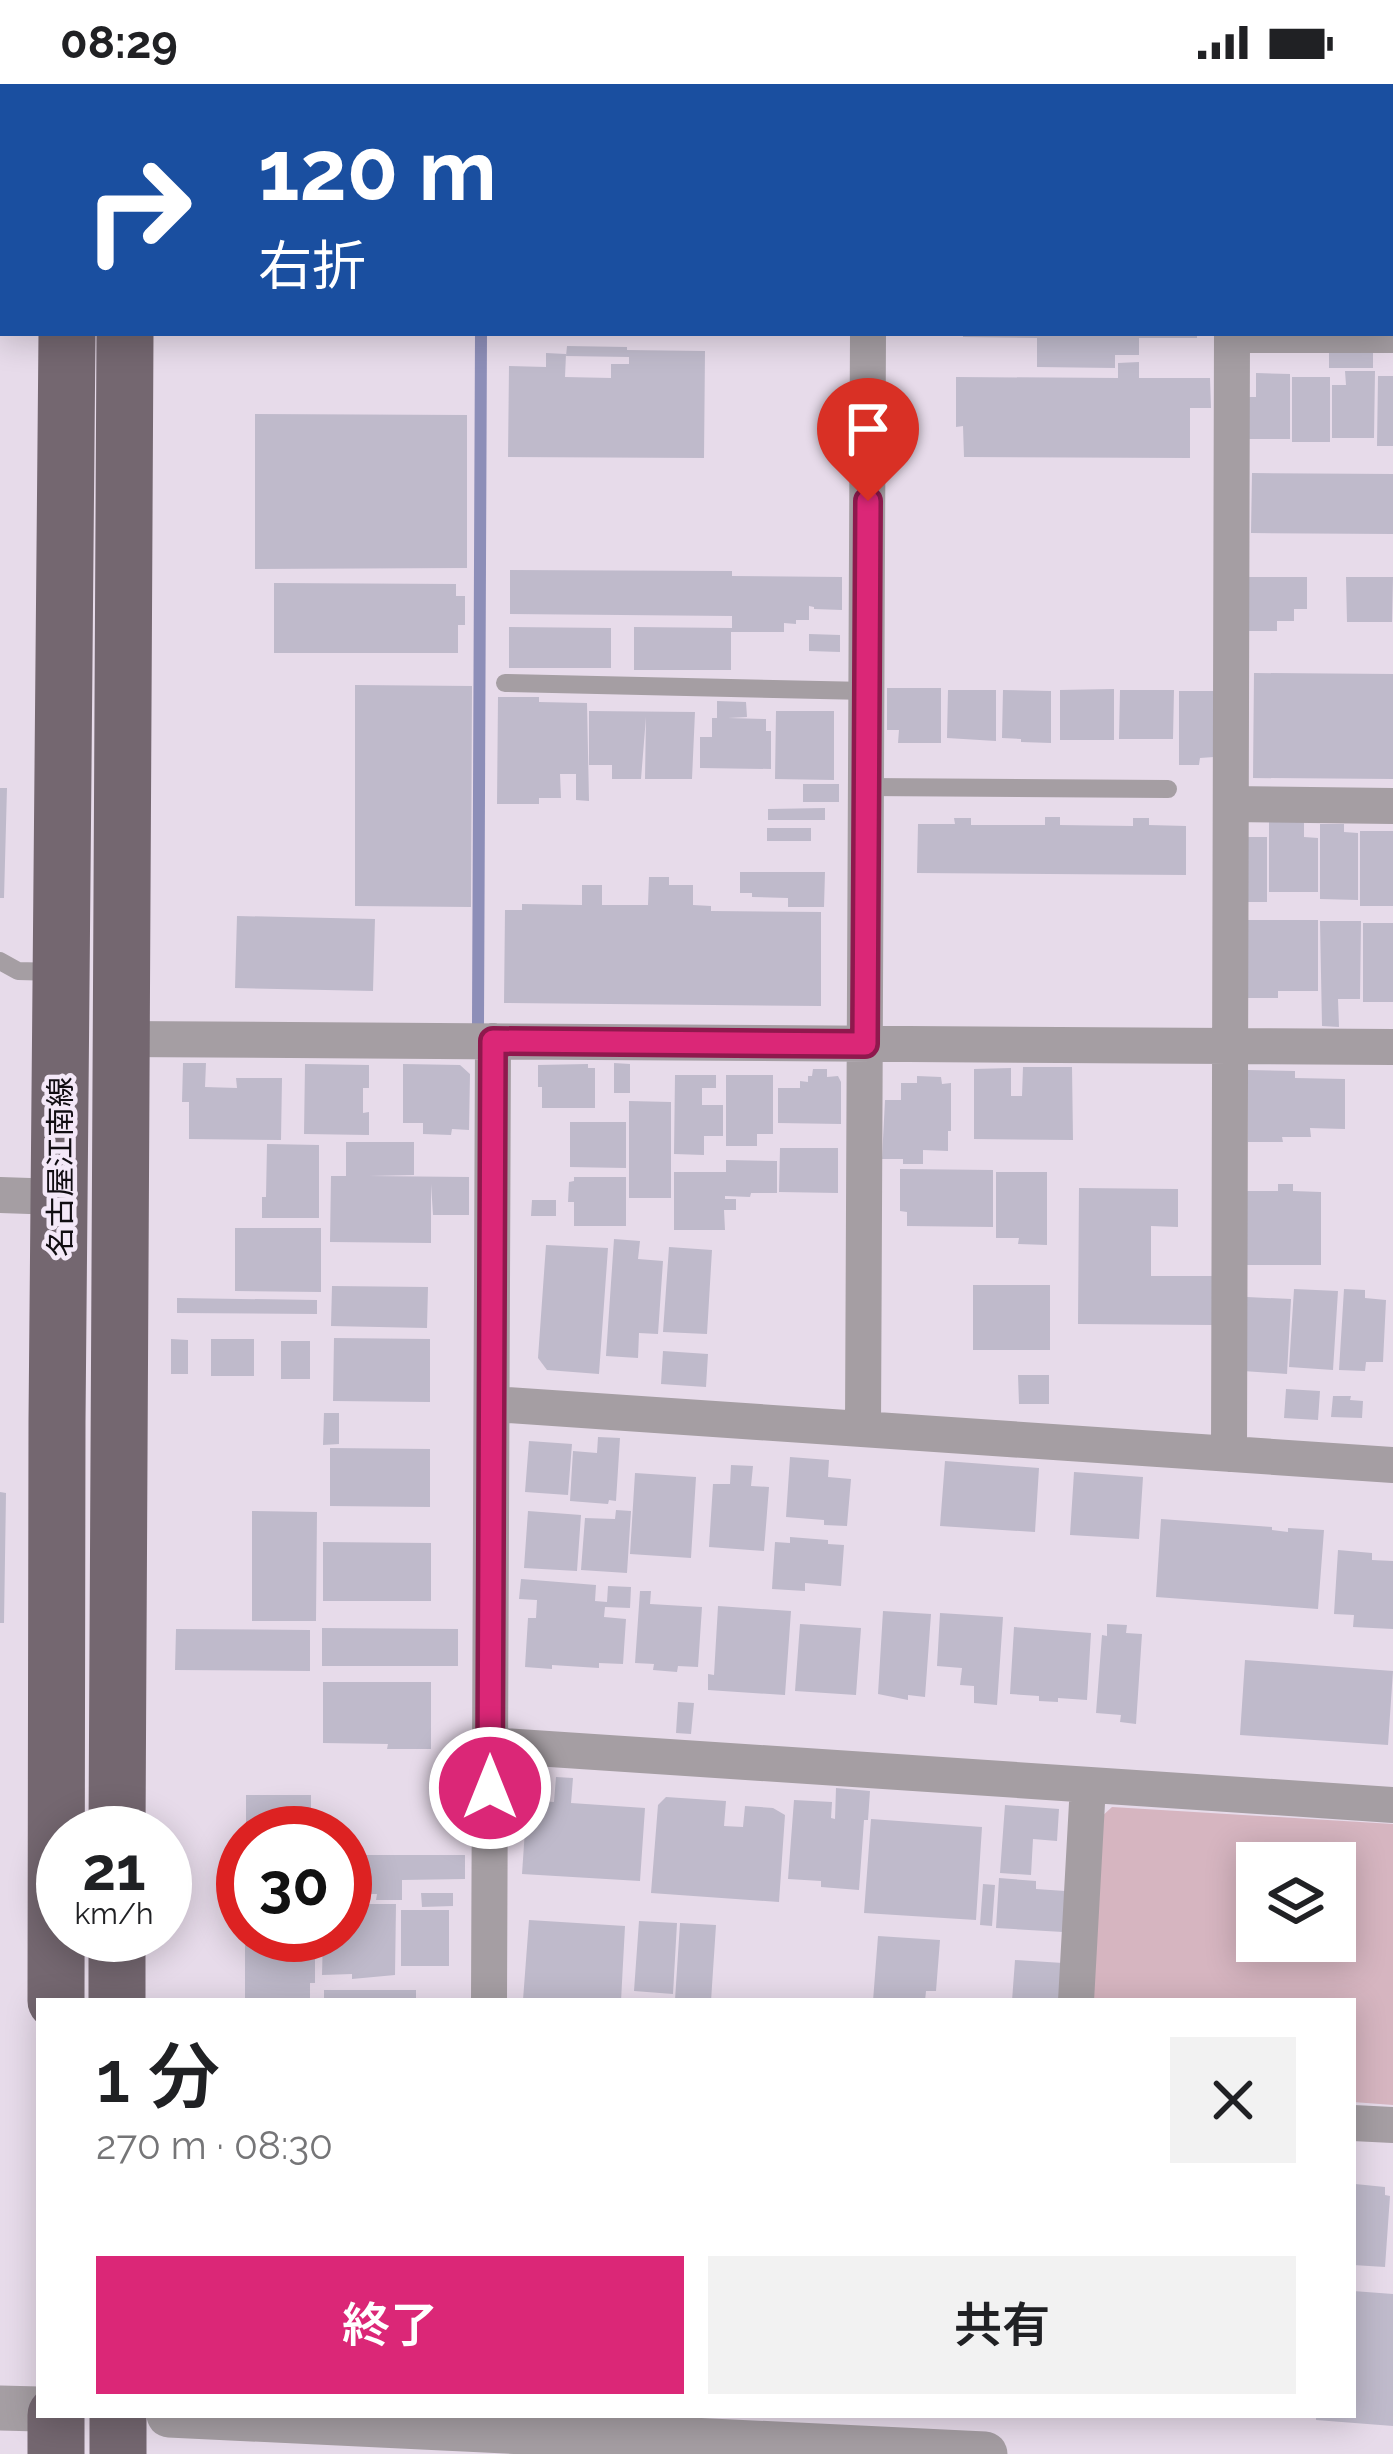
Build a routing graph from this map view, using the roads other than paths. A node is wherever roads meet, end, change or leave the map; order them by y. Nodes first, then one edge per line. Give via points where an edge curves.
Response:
1 (68, 336) edge
2 (125, 336) edge
3 (868, 336) edge
4 (1232, 336) edge
5 (505, 683) dead end
6 (867, 691) junction
7 (866, 788) junction
8 (1168, 789) dead end
9 (1231, 804) junction
10 (1393, 806) edge
11 (0, 961) edge
12 (62, 972) junction
13 (121, 1039) junction
14 (493, 1041) junction
15 (865, 1044) junction
16 (1230, 1045) junction
17 (1393, 1047) edge
18 (0, 1195) edge
19 (59, 1197) junction
20 (492, 1404) junction
21 (863, 1429) junction
22 (1229, 1454) junction
23 (1393, 1465) edge
24 (490, 1745) junction
25 (1088, 1784) junction
26 (1393, 1805) edge
27 (117, 1806) edge
28 (117, 1962) edge
29 (56, 1998) edge
30 (117, 1998) edge
31 (489, 1998) edge
32 (1076, 1998) edge
33 (1356, 2123) edge
34 (1393, 2126) edge
35 (0, 2408) edge
36 (36, 2409) edge
37 (56, 2418) edge
38 (118, 2418) edge
39 (222, 2418) edge
40 (487, 2433) edge
41 (56, 2454) edge
42 (118, 2454) edge
43 (986, 2454) edge

1 - 12 main road, 名古屋江南線
2 - 13 main road, 名古屋江南線
3 - 6 street
4 - 9 street
5 - 6 lane
6 - 7 street
7 - 8 lane
7 - 15 street
9 - 10 street
9 - 16 street
11 - 12 lane
12 - 19 main road, 名古屋江南線
13 - 14 street
13 - 27 main road, 名古屋江南線
14 - 15 street
14 - 20 street
15 - 16 street
15 - 21 street
16 - 17 street
16 - 22 street
18 - 19 street
19 - 29 main road, 名古屋江南線
20 - 21 street
20 - 24 street
21 - 22 street
22 - 23 street
24 - 25 street
24 - 31 street
25 - 26 street
25 - 32 street
28 - 30 main road
33 - 34 street
35 - 36 street
37 - 41 main road
38 - 42 main road
39 - 40 street
40 - 43 street

